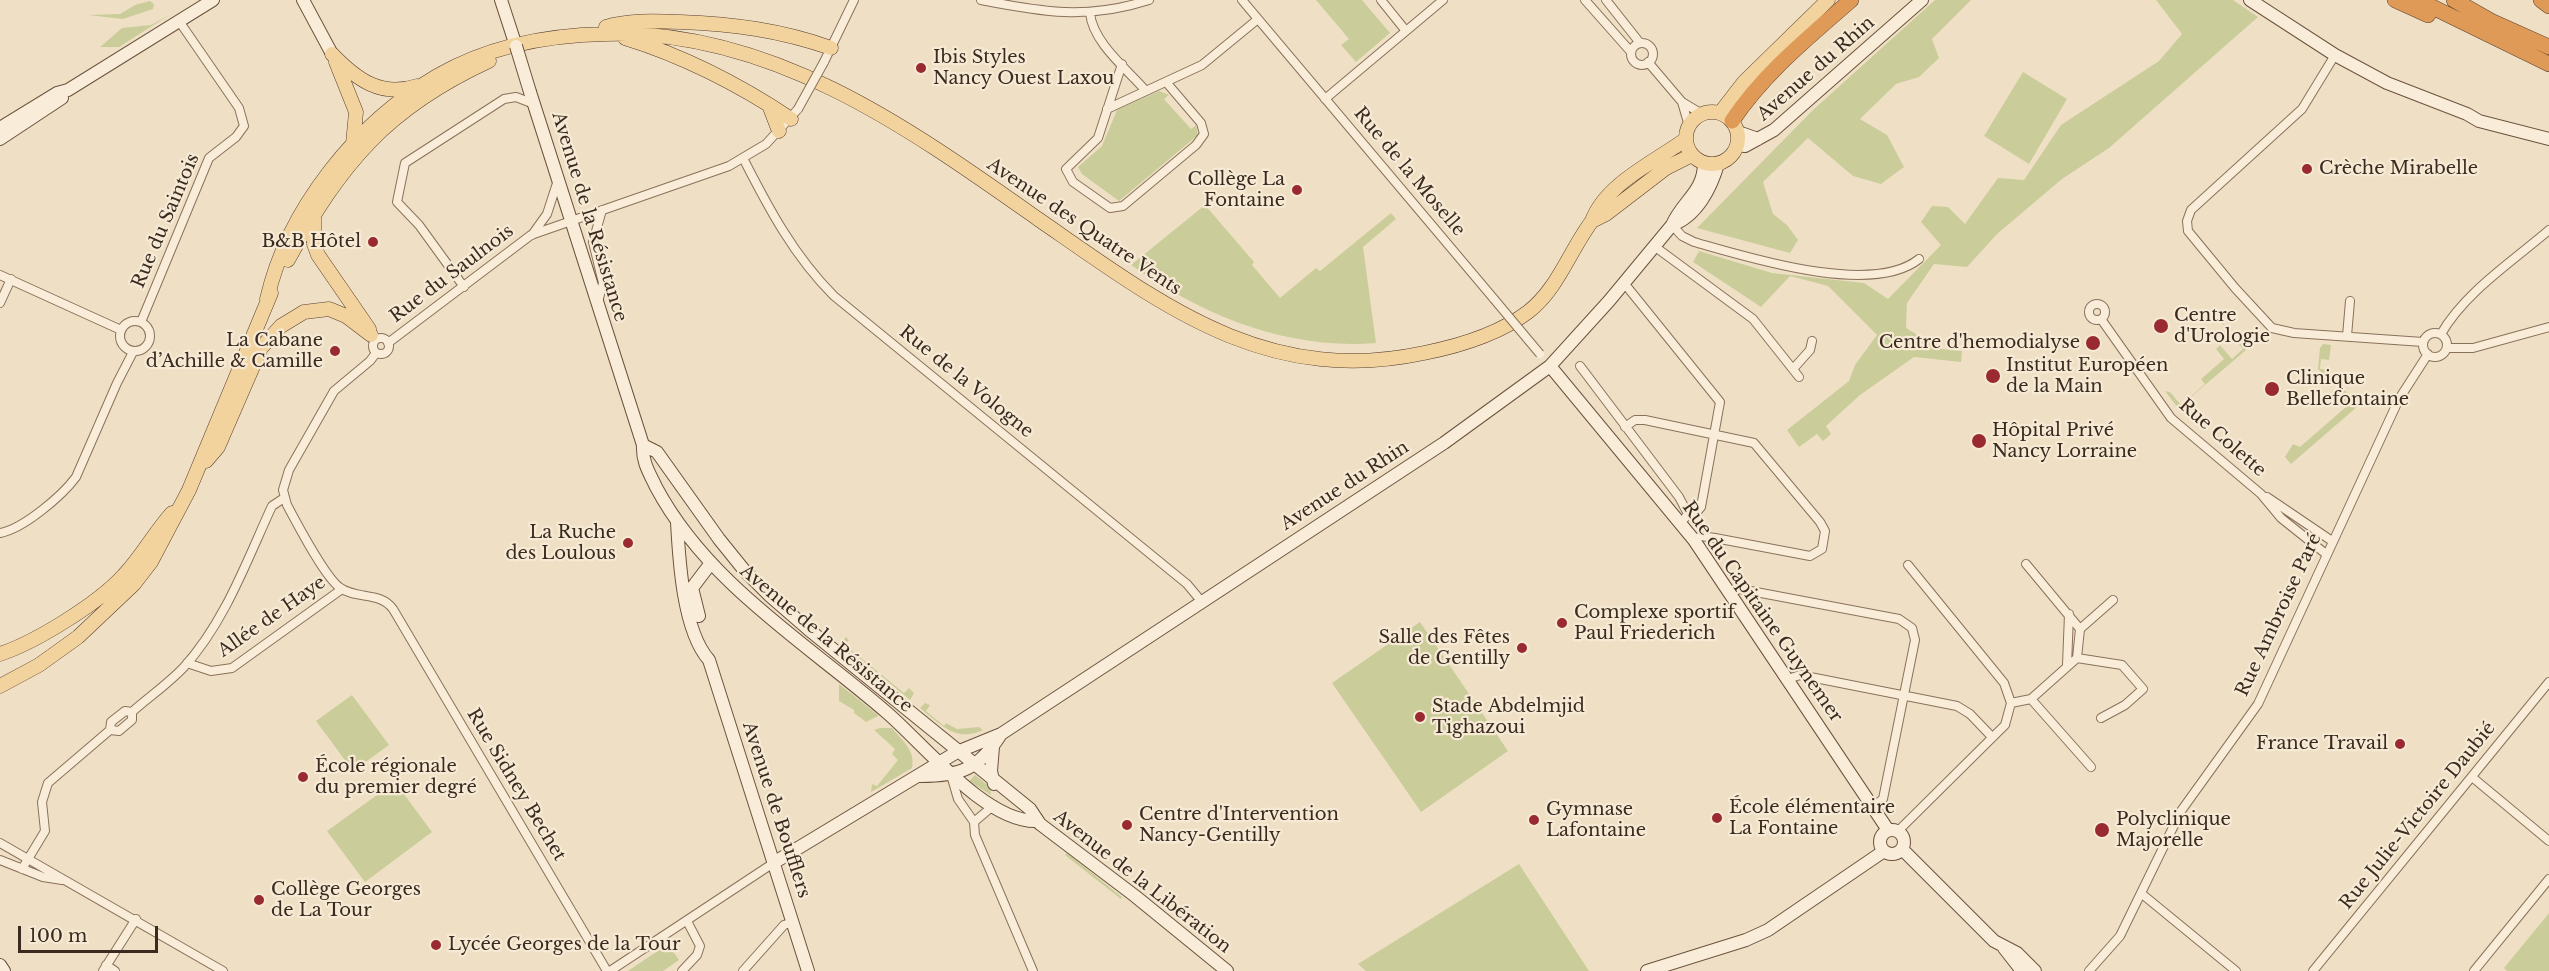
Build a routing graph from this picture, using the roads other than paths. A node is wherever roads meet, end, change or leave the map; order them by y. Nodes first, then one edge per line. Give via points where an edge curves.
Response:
1 (213, 0) edge
2 (501, 0) edge
3 (854, 0) edge
4 (981, 0) edge
5 (1149, 0) edge
6 (1242, 0) edge
7 (1381, 0) edge
8 (1443, 0) edge
9 (1585, 0) edge
10 (1606, 0) edge
11 (1828, 0) edge
12 (1851, 0) edge
13 (1922, 0) edge
14 (2250, 0) edge
15 (2395, 0) edge
16 (2418, 0) edge
17 (2454, 0) edge
18 (2541, 0) edge
19 (304, 3) edge
20 (2549, 6) edge
21 (1090, 13) junction
22 (1257, 19) junction
23 (179, 21) junction
24 (1407, 30) junction
25 (584, 34) junction
26 (611, 34) junction
27 (2499, 42) junction
28 (1640, 43) junction
29 (524, 44) junction
30 (2549, 47) edge
31 (831, 48) junction
32 (1631, 52) junction
33 (332, 54) junction
34 (2335, 55) junction
35 (1648, 62) junction
36 (1122, 64) junction
37 (2549, 64) edge
38 (1166, 82) junction
39 (425, 83) junction
40 (68, 90) junction
41 (1146, 91) junction
42 (532, 98) junction
43 (1325, 99) junction
44 (1682, 102) junction
45 (769, 105) junction
46 (1107, 109) junction
47 (794, 114) junction
48 (1702, 114) junction
49 (2467, 114) junction
50 (0, 128) edge
51 (1732, 128) junction
52 (779, 131) junction
53 (2549, 131) edge
54 (1688, 132) junction
55 (0, 139) edge
56 (2549, 139) edge
57 (353, 144) junction
58 (1692, 155) junction
59 (743, 158) junction
60 (1711, 163) junction
61 (558, 179) junction
62 (602, 210) junction
63 (314, 213) junction
64 (571, 221) junction
65 (1592, 221) junction
66 (1672, 225) junction
67 (2549, 230) edge
68 (531, 235) junction
69 (1654, 246) junction
70 (1919, 259) dead end
71 (0, 274) edge
72 (10, 279) junction
73 (1624, 283) junction
74 (464, 287) junction
75 (267, 299) junction
76 (2350, 301) dead end
77 (0, 303) edge
78 (597, 304) junction
79 (2101, 319) dead end
80 (141, 322) junction
81 (2549, 327) edge
82 (121, 330) junction
83 (2441, 334) junction
84 (2347, 336) junction
85 (1812, 341) dead end
86 (2423, 342) junction
87 (377, 343) junction
88 (2447, 348) junction
89 (133, 351) junction
90 (2428, 354) junction
91 (1550, 366) junction
92 (1580, 366) dead end
93 (1793, 369) junction
94 (1799, 377) dead end
95 (1625, 427) junction
96 (1716, 434) junction
97 (643, 445) junction
98 (198, 470) junction
99 (2261, 494) junction
100 (284, 498) junction
101 (183, 501) junction
102 (1684, 518) junction
103 (677, 521) junction
104 (704, 521) junction
105 (0, 533) edge
106 (1694, 540) junction
107 (2332, 541) junction
108 (2326, 554) junction
109 (711, 563) junction
110 (2026, 564) dead end
111 (1908, 566) dead end
112 (744, 570) junction
113 (722, 574) junction
114 (702, 576) junction
115 (134, 584) junction
116 (342, 589) junction
117 (1730, 592) junction
118 (2114, 600) dead end
119 (1202, 602) junction
120 (2069, 614) junction
121 (2080, 629) junction
122 (0, 654) edge
123 (2077, 658) junction
124 (709, 660) junction
125 (187, 663) junction
126 (2067, 665) junction
127 (1788, 679) junction
128 (2549, 682) edge
129 (0, 686) edge
130 (0, 693) edge
131 (1904, 696) junction
132 (2031, 699) junction
133 (2011, 703) junction
134 (2101, 718) dead end
135 (1001, 734) junction
136 (1992, 738) junction
137 (993, 747) junction
138 (957, 752) junction
139 (938, 764) junction
140 (975, 766) junction
141 (2091, 767) dead end
142 (951, 775) junction
143 (920, 776) junction
144 (2472, 777) junction
145 (994, 781) junction
146 (994, 805) junction
147 (1874, 806) junction
148 (1036, 821) junction
149 (974, 822) junction
150 (1893, 831) junction
151 (2549, 841) edge
152 (0, 843) edge
153 (1902, 849) junction
154 (1884, 851) junction
155 (30, 858) junction
156 (0, 860) edge
157 (775, 862) junction
158 (22, 869) junction
159 (2549, 879) edge
160 (63, 880) junction
161 (2142, 894) junction
162 (136, 919) junction
163 (687, 921) junction
164 (793, 922) junction
165 (2004, 948) junction
166 (0, 965) edge
167 (105, 968) edge
168 (4, 971) edge
169 (115, 971) edge
170 (223, 971) edge
171 (609, 971) edge
172 (682, 971) edge
173 (743, 971) edge
174 (808, 971) edge
175 (1034, 971) edge
176 (1227, 971) edge
177 (1647, 971) edge
178 (2022, 971) edge
179 (2035, 971) edge
180 (2089, 971) edge
181 (2236, 971) edge
182 (2313, 971) edge
183 (2474, 971) edge

1 - 23 main road
2 - 42 main road, Avenue de la Résistance, bridge
3 - 31 street, Rue du Saulnois
4 - 21 street via 1043,12
5 - 21 street
6 - 22 street, Rue de la Moselle
7 - 24 street
8 - 24 street
9 - 32 street
10 - 28 street
11 - 51 main road via 1744,82
12 - 51 highway via 1746,99
13 - 51 main road, Avenue du Rhin via 1774,130 1745,146
14 - 34 main road
15 - 27 highway via 2468,34
16 - 27 highway
17 - 30 highway
18 - 20 highway
19 - 33 main road
21 - 36 street via 1099,38
22 - 38 street via 1202,65
22 - 43 street, Rue de la Moselle
23 - 40 main road
23 - 80 street, Rue du Saintois via 238,108 244,126 237,137 209,158
24 - 43 street
25 - 26 main road, Avenue des Quatre Vents
25 - 29 main road, Avenue des Quatre Vents
25 - 31 main road via 614,24 726,24 796,36
26 - 45 main road via 690,63
26 - 65 main road, Avenue des Quatre Vents via 649,34 710,44 762,59 824,84 919,137 1183,316 1229,337 1292,355 1339,360 1403,357 1489,333 1527,312 1546,294
27 - 37 highway
28 - 32 street
28 - 35 street via 1651,49
29 - 39 main road, Avenue des Quatre Vents via 476,57
29 - 63 main road, Avenue des Quatre Vents via 454,78 404,110 356,155
31 - 47 street, Rue du Saulnois, bridge
32 - 35 street via 1636,63
33 - 39 main road via 353,76 372,86 397,90
33 - 57 main road via 356,112
34 - 49 main road via 2387,83
34 - 84 street via 2302,109 2196,206 2188,216 2187,226 2192,238 2272,328
35 - 44 street
36 - 41 street
36 - 46 street
38 - 41 street
38 - 46 street via 1204,131 1196,145 1119,208 1110,208 1073,182 1066,169 1098,138
39 - 57 main road, Avenue des Quatre Vents
40 - 50 main road
40 - 55 main road via 61,100
41 - 46 street
42 - 61 main road, Avenue de la Résistance
42 - 74 street via 504,99 407,160 397,199 399,207 419,225
43 - 91 street, Rue de la Moselle, bridge
44 - 48 street
44 - 54 street
45 - 47 main road
45 - 52 main road
47 - 52 street, Rue du Saulnois
48 - 51 main road
48 - 54 main road
49 - 53 main road via 2484,114
49 - 56 main road via 2479,121
51 - 60 main road via 1730,157
52 - 59 street, Rue du Saulnois
54 - 58 main road
54 - 65 main road, Avenue des Quatre Vents via 1618,187 1597,208
57 - 75 main road, Avenue des Quatre Vents via 330,172 294,230 273,271
58 - 60 main road
58 - 65 main road, Avenue des Quatre Vents via 1666,168
59 - 62 street, Rue du Saulnois via 709,174
59 - 119 street, Rue de la Vologne via 789,244 834,296 1187,584
60 - 66 main road, Avenue du Rhin
61 - 64 main road, Avenue de la Résistance
61 - 68 street via 547,214
62 - 64 street, Rue du Saulnois
62 - 78 street via 593,242 603,283
63 - 75 main road, Avenue des Quatre Vents
63 - 87 main road via 318,255
64 - 68 street, Rue du Saulnois
64 - 78 main road, Avenue de la Résistance
66 - 69 main road, Avenue du Rhin
66 - 70 street via 1694,242 1772,264 1820,272 1890,272
67 - 83 street via 2464,303
68 - 74 street, Rue du Saulnois
69 - 73 main road, Avenue du Rhin
69 - 93 street via 1753,319
71 - 72 street
72 - 77 street
72 - 82 street
73 - 91 main road, Avenue du Rhin
73 - 96 street via 1716,395 1720,410
74 - 87 street, Rue du Saulnois
75 - 98 main road, Avenue des Quatre Vents
76 - 84 street
78 - 97 main road, Avenue de la Résistance
79 - 99 street, Rue Colette via 2171,418
80 - 82 street via 130,322
80 - 89 street via 150,338 144,348
81 - 88 street via 2473,348
82 - 89 street via 122,344
83 - 86 street via 2430,333
83 - 88 street via 2447,340
84 - 86 street
85 - 93 street via 1810,350
86 - 90 street
87 - 98 main road via 346,316 329,309 304,312 281,326 261,348 218,447
87 - 100 street, Rue du Saulnois via 370,362 334,391 289,470
88 - 90 street via 2439,356
89 - 105 street via 76,477 45,507
90 - 107 street, Rue Ambroise Paré via 2399,399
91 - 102 main road, Rue du Capitaine Guynemer
91 - 119 main road, Avenue du Rhin via 1453,437
92 - 95 street
93 - 94 street
95 - 96 street via 1635,420 1645,420
95 - 102 street via 1679,497
96 - 102 street via 1701,507
96 - 106 street via 1758,446 1820,522 1826,538 1822,549 1810,556 1716,538 1701,536
97 - 103 main road, Avenue de la Résistance via 642,459
97 - 104 main road, Avenue de la Résistance via 657,452
98 - 101 main road, Avenue des Quatre Vents
99 - 107 street, Rue Colette
99 - 108 street, Rue Colette via 2282,518
100 - 116 street via 329,575
100 - 125 street via 272,506 229,599
101 - 115 main road, Avenue des Quatre Vents
101 - 122 main road via 156,530 126,573 105,593
102 - 106 main road, Rue du Capitaine Guynemer
103 - 109 main road, Avenue de la Résistance
103 - 124 main road, Avenue de Boufflers via 685,600 702,652
104 - 109 main road via 712,548
104 - 112 main road, Avenue de la Résistance
106 - 117 main road, Rue du Capitaine Guynemer
107 - 108 street, Rue Ambroise Paré
108 - 161 street, Rue Ambroise Paré via 2258,704 2181,811
109 - 113 main road, Avenue de la Résistance
109 - 114 main road, Avenue de Boufflers
110 - 120 street
111 - 133 street via 2004,683
112 - 113 main road via 734,576
112 - 138 main road, Avenue de la Résistance via 807,630
113 - 114 main road
113 - 139 main road, Avenue de la Résistance via 887,712
114 - 124 main road, Avenue de Boufflers via 694,583 693,592 710,650
115 - 129 main road, Avenue des Quatre Vents via 78,638
115 - 130 main road, Avenue des Quatre Vents via 131,596 119,610 76,649 44,671
116 - 125 street, Allée de Haye via 231,668 211,671
116 - 171 street, Rue Sidney Bechet via 384,600 397,615
117 - 127 main road, Rue du Capitaine Guynemer
117 - 131 street via 1740,589 1904,621 1912,628 1915,640
118 - 121 street
119 - 135 main road, Avenue du Rhin
120 - 121 street
120 - 126 street
121 - 123 street
123 - 126 street
123 - 134 street via 2122,665 2143,690
124 - 157 main road, Avenue de Boufflers
125 - 155 street via 132,712 132,720 119,731 110,730 48,783 42,802 45,831
126 - 132 street
127 - 131 street via 1800,675
127 - 147 main road, Rue du Capitaine Guynemer
128 - 144 street, Rue Julie-Victoire Daubié
131 - 136 street via 1965,710
131 - 147 street via 1883,799
132 - 133 street
132 - 141 street
133 - 136 street via 2005,724
135 - 137 main road, Avenue du Rhin
135 - 138 main road, Avenue du Rhin
136 - 150 street
137 - 140 main road, Avenue du Rhin
137 - 145 main road
138 - 139 main road
138 - 140 main road, Avenue de la Libération
139 - 142 main road, Avenue de la Libération
139 - 143 main road
140 - 142 main road
140 - 145 main road, Avenue de la Libération
142 - 143 main road
142 - 146 main road, Avenue de la Libération
142 - 149 street via 958,800
143 - 157 main road
144 - 151 street
144 - 182 street, Rue Julie-Victoire Daubié
145 - 146 main road
145 - 148 main road, Avenue de la Libération via 1030,809
146 - 148 main road, Avenue de la Libération via 1022,821
146 - 149 street
147 - 150 main road, Rue du Capitaine Guynemer
148 - 176 main road, Avenue de la Libération
149 - 175 street via 975,835
150 - 153 main road via 1904,841
150 - 154 main road via 1880,839
152 - 155 street
153 - 154 main road via 1893,854
153 - 165 main road
154 - 177 main road via 1768,930
155 - 158 street
155 - 160 street
156 - 158 street
157 - 163 street
157 - 164 main road, Avenue de Boufflers
158 - 160 street
159 - 183 street
160 - 162 street
161 - 180 street, Rue Ambroise Paré via 2115,943
161 - 181 street
162 - 167 street
162 - 170 street
163 - 171 street
163 - 172 street via 697,936 699,952
164 - 173 street via 784,925
164 - 174 main road, Avenue de Boufflers
165 - 178 main road
165 - 179 main road
166 - 168 main road
167 - 169 street

